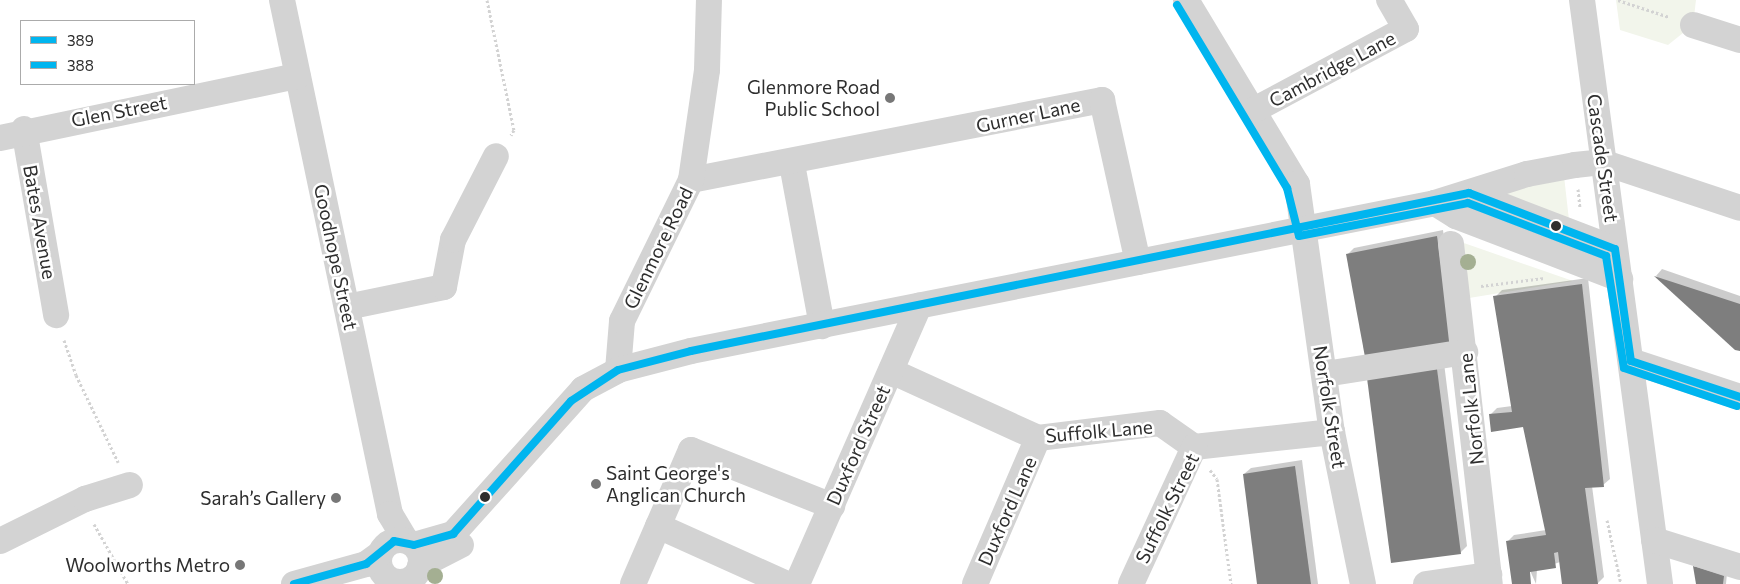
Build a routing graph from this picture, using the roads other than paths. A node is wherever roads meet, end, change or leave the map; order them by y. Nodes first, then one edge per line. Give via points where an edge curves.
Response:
1 (282, 0) edge
2 (709, 0) edge
3 (1186, 0) edge
4 (1389, 0) edge
5 (1582, 0) edge
6 (1693, 25) road end
7 (1740, 40) edge
8 (298, 76) junction
9 (1254, 110) junction
10 (24, 129) junction
11 (0, 138) edge
12 (496, 156) dead end
13 (1602, 162) junction
14 (792, 164) junction
15 (691, 180) junction
16 (1468, 193) junction
17 (1435, 203) junction
18 (1740, 208) edge
19 (1306, 228) junction
20 (1451, 244) dead end
21 (1615, 249) junction
22 (1138, 262) junction
23 (1620, 279) junction
24 (920, 306) junction
25 (346, 307) junction
26 (56, 315) dead end
27 (822, 326) junction
28 (1465, 352) junction
29 (1631, 361) junction
30 (618, 370) junction
31 (891, 371) junction
32 (1324, 374) junction
33 (1740, 397) edge
34 (1332, 432) junction
35 (1038, 438) junction
36 (1194, 447) junction
37 (130, 485) road end
38 (832, 506) junction
39 (658, 526) junction
40 (1654, 540) junction
41 (0, 541) edge
42 (401, 566) edge
43 (1740, 567) edge
44 (1490, 580) edge
45 (799, 583) edge
46 (294, 584) edge
47 (356, 584) edge
48 (633, 584) edge
49 (975, 584) edge
50 (1131, 584) edge
51 (1363, 584) edge
52 (1426, 584) edge
53 (1660, 584) edge

1 - 8 street, Goodhope Street
2 - 15 street, Glenmore Road via 707,70
3 - 9 street, Norfolk Street
4 - 9 street, Cambridge Lane via 1406,29
5 - 13 street, Cascade Street
6 - 7 street
8 - 10 street, Glen Street
8 - 25 street, Goodhope Street
9 - 19 street, Norfolk Street via 1297,184
10 - 11 street, Glen Street
10 - 26 street, Bates Avenue
12 - 25 street via 453,240 444,287
13 - 16 street via 1528,174
13 - 18 street
13 - 21 street, Cascade Street
14 - 15 street, Gurner Lane
14 - 22 street, Gurner Lane via 1102,100
14 - 27 street
15 - 30 street, Glenmore Road via 622,321
16 - 17 street
16 - 21 street
17 - 19 street
17 - 23 street via 1456,216
19 - 22 street
19 - 32 street, Norfolk Street
20 - 28 street, Norfolk Lane
21 - 23 street, Cascade Street
22 - 24 street
23 - 29 street, Cascade Street
24 - 27 street
24 - 31 street, Duxford Street
25 - 42 street, Goodhope Street
27 - 30 street
28 - 32 street
28 - 44 street, Norfolk Lane
29 - 33 street
29 - 40 street, Cascade Street
30 - 42 street via 583,389 526,455 526,468 481,527 460,546
31 - 35 street, Suffolk Lane
31 - 38 street, Duxford Street
32 - 34 street, Norfolk Street
34 - 36 street, Suffolk Street
34 - 51 street, Norfolk Street
35 - 36 street, Suffolk Lane via 1160,423
35 - 49 street, Duxford Lane
36 - 50 street, Suffolk Street
37 - 41 street via 85,499
38 - 39 street via 691,450
38 - 45 street, Duxford Street
39 - 45 street
39 - 48 street
40 - 43 street
40 - 53 street, Cascade Street
42 - 46 street via 366,564
42 - 47 street
44 - 52 street

